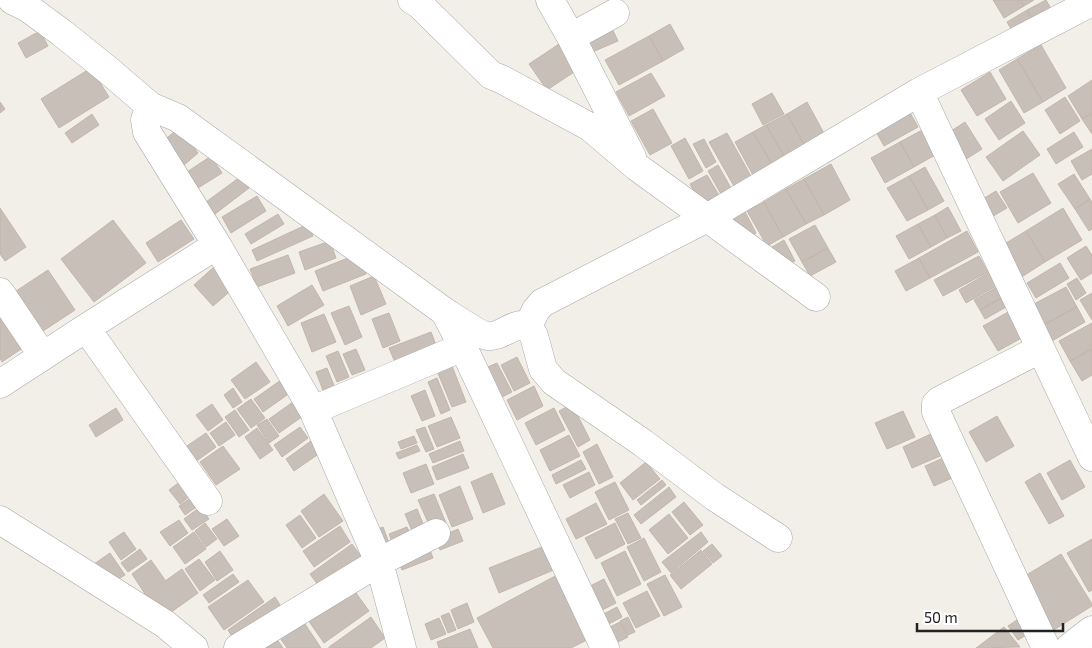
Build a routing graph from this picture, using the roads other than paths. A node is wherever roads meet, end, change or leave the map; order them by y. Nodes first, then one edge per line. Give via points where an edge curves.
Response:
1 (12, 0) edge
2 (412, 0) edge
3 (550, 0) edge
4 (1088, 7) edge
5 (615, 13) dead end
6 (571, 37) junction
7 (919, 92) junction
8 (150, 106) junction
9 (638, 167) junction
10 (707, 218) junction
11 (218, 245) junction
12 (0, 292) edge
13 (816, 297) dead end
14 (445, 312) junction
15 (528, 326) junction
16 (86, 328) junction
17 (463, 347) junction
18 (1040, 348) junction
19 (43, 356) junction
20 (0, 384) edge
21 (313, 410) junction
22 (1092, 457) edge
23 (208, 501) dead end
24 (0, 520) edge
25 (436, 533) dead end
26 (778, 538) dead end
27 (379, 562) junction
28 (597, 645) edge
29 (194, 648) edge
30 (238, 648) edge
31 (402, 648) edge
32 (1046, 648) edge

1 - 8 street via 62,33
2 - 9 street via 491,75 590,127
3 - 6 street
4 - 7 street
5 - 6 street
6 - 9 street
7 - 10 street
7 - 18 street
8 - 11 street via 145,120 147,132
8 - 14 street via 178,118
9 - 10 street
10 - 13 street
10 - 15 street via 542,303
11 - 16 street
11 - 21 street
12 - 19 street
14 - 15 street via 485,336 498,335 523,324
14 - 17 street
15 - 26 street via 543,369 554,382
16 - 19 street
16 - 23 street
17 - 21 street
17 - 28 street
18 - 22 street
18 - 32 street via 939,401 936,412
19 - 20 street
21 - 27 street
24 - 29 street via 165,624
25 - 27 street
27 - 30 street
27 - 31 street

